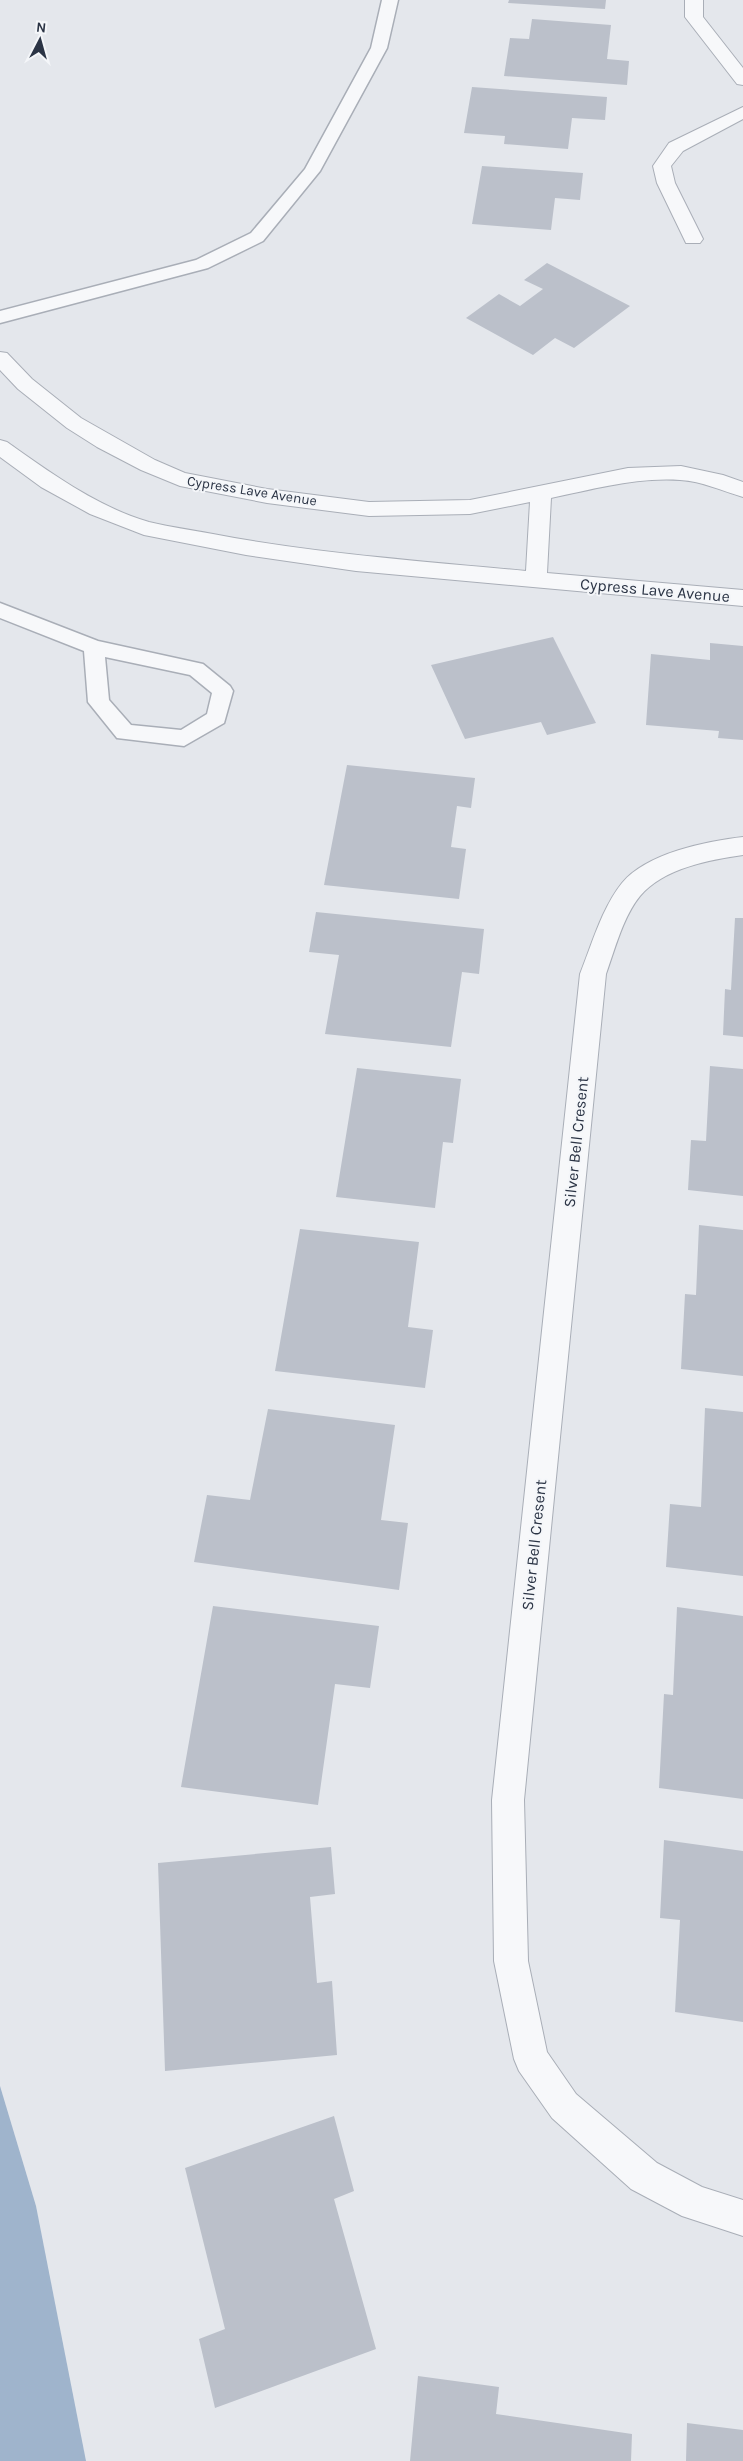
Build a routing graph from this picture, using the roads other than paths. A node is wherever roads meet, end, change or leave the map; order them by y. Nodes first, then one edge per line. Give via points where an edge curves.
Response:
1 (390, 0) edge
2 (694, 0) edge
3 (743, 80) edge
4 (743, 112) edge
5 (694, 239) dead end
6 (0, 317) edge
7 (0, 358) edge
8 (0, 447) edge
9 (743, 490) edge
10 (541, 494) junction
11 (536, 580) junction
12 (743, 598) edge
13 (0, 610) edge
14 (94, 647) junction
15 (743, 846) edge
16 (743, 2218) edge

1 - 6 lane via 379,48 312,171 257,237 202,264
2 - 3 street via 694,17
4 - 5 street via 676,147 662,166 666,183
7 - 10 street, Cypress Lave Avenue via 25,384 74,423 104,442 180,479 267,496 369,509 470,507
8 - 11 street, Cypress Lave Avenue via 49,482 98,509 144,528 246,548 338,561
9 - 10 street, Cypress Lave Avenue via 681,473 628,475
10 - 11 street
11 - 12 street, Cypress Lave Avenue
13 - 14 lane
14 - 14 lane via 196,669 223,691 217,718 184,738 125,732 99,702
15 - 16 street, Silver Bell Cresent via 691,856 659,870 632,889 614,921 593,974 508,1800 511,1961 530,2059 564,2106 644,2176 695,2203

